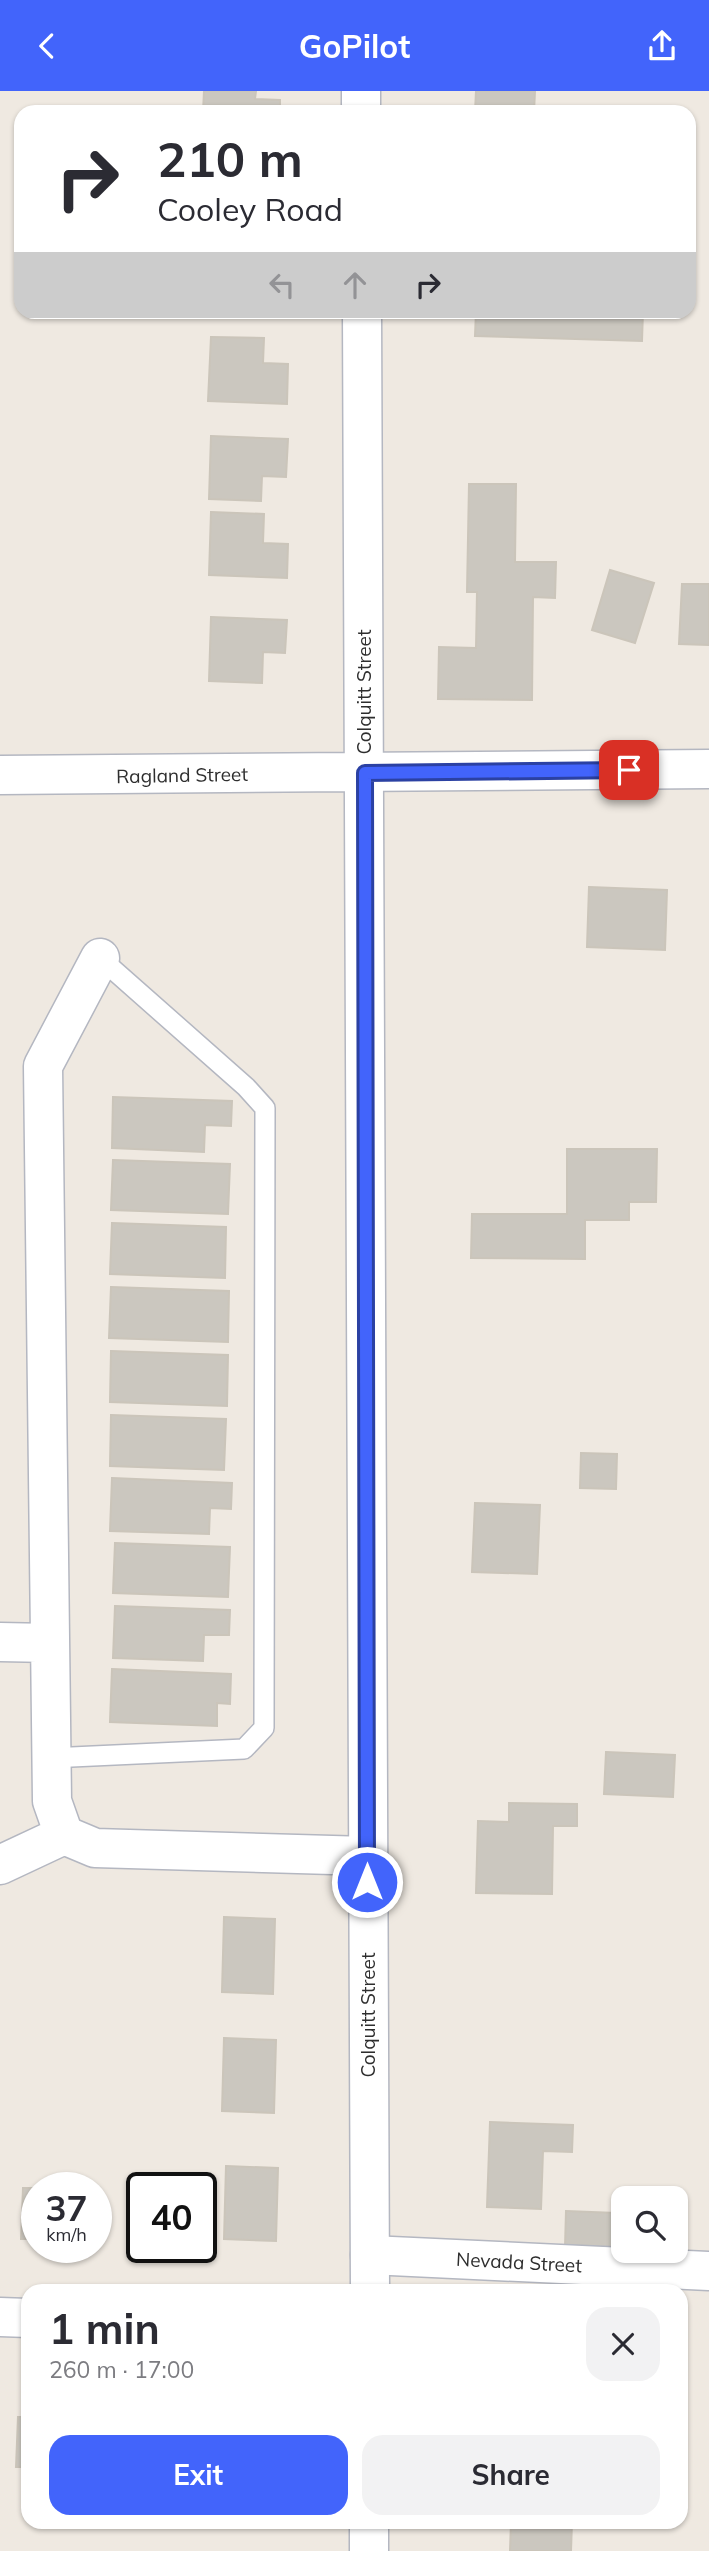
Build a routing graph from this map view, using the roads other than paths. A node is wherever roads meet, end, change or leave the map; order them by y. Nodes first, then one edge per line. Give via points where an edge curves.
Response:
1 (362, 319) edge
2 (709, 769) edge
3 (365, 773) junction
4 (0, 775) edge
5 (100, 958) joint
6 (0, 1642) edge
7 (50, 1643) junction
8 (50, 1758) junction
9 (64, 1835) junction
10 (367, 1856) junction
11 (0, 1865) edge
12 (709, 2271) edge
13 (370, 2273) edge
14 (0, 2317) edge
15 (21, 2318) edge
16 (369, 2529) edge
17 (369, 2551) edge

1 - 3 street, Colquitt Street
2 - 3 street, Ragland Street
3 - 4 street, Ragland Street
3 - 10 street, Colquitt Street
5 - 7 street via 43,1066
5 - 8 lane via 265,1108 264,1727 244,1749
6 - 7 street
7 - 8 street
8 - 9 street via 52,1801
9 - 10 street via 95,1848
9 - 11 street
10 - 13 street, Colquitt Street
12 - 13 street, Nevada Street
14 - 15 street
16 - 17 street

